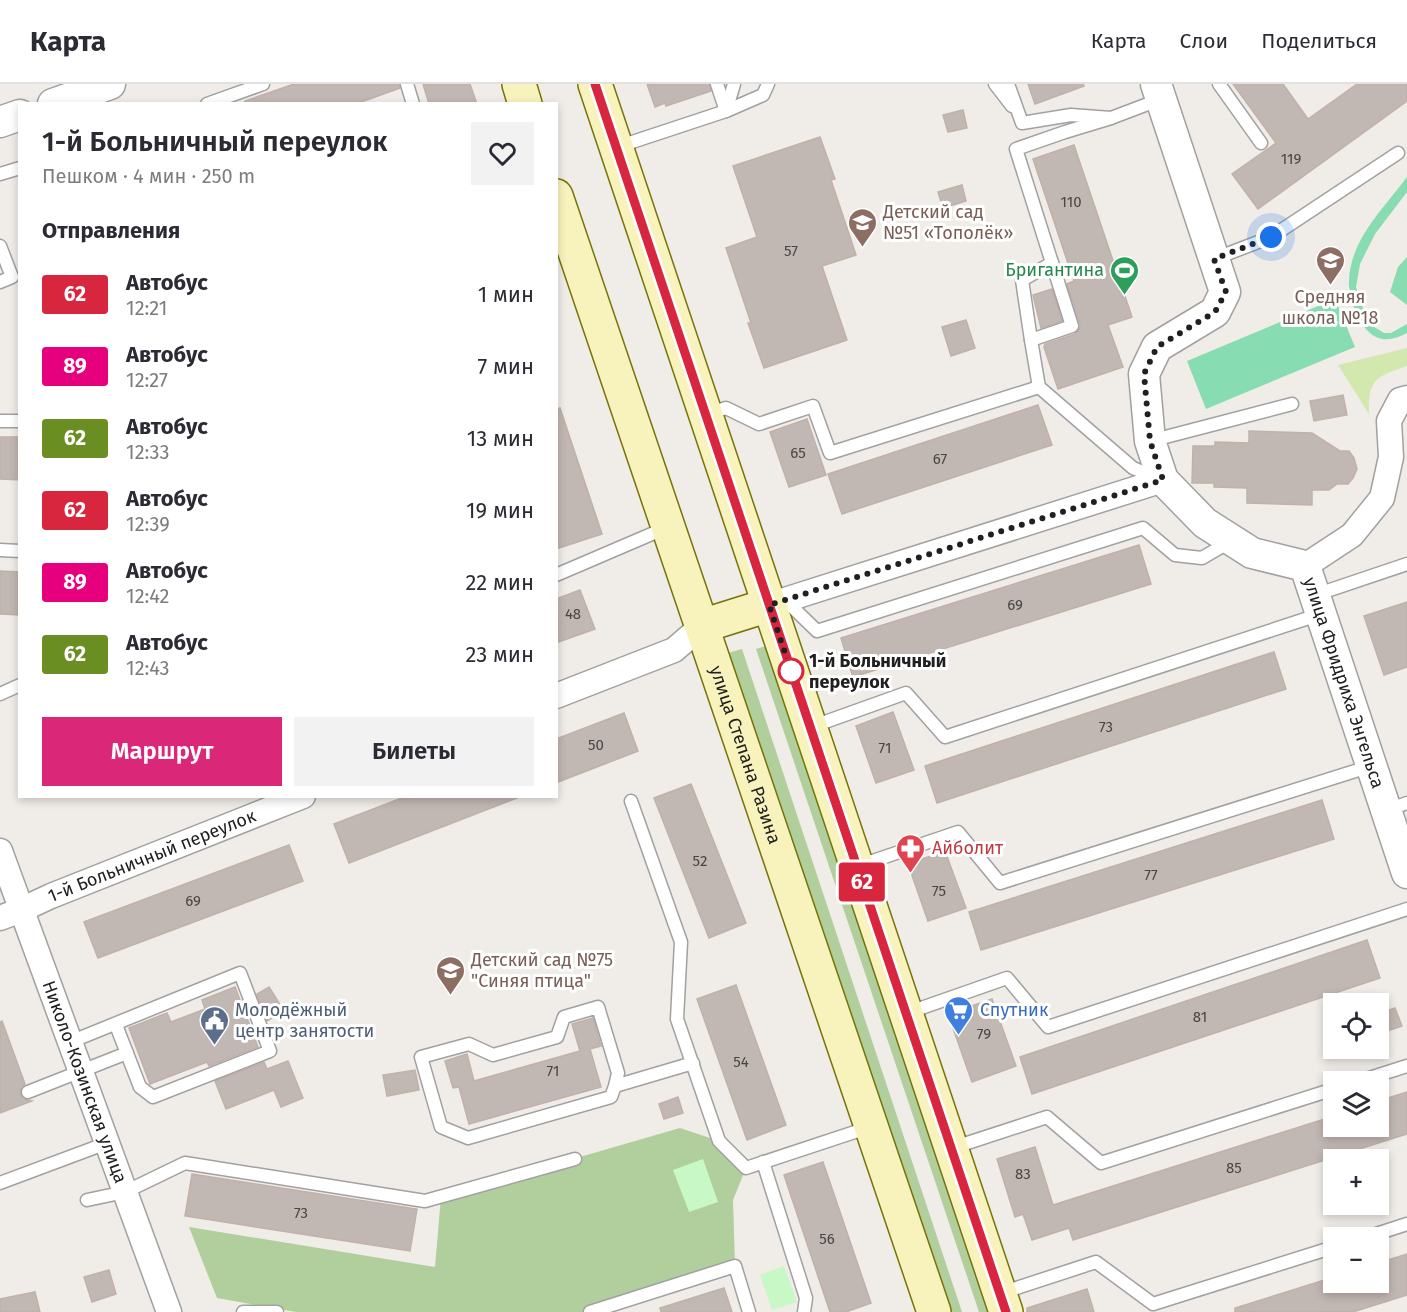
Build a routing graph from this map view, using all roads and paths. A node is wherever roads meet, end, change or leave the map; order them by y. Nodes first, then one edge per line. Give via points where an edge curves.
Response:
1 (110, 84) edge
2 (263, 84) edge
3 (407, 84) edge
4 (519, 84) edge
5 (595, 84) edge
6 (717, 84) edge
7 (734, 84) edge
8 (768, 84) edge
9 (995, 84) edge
10 (1008, 84) edge
11 (1220, 84) edge
12 (1158, 92) edge
13 (59, 102) edge
14 (213, 102) edge
15 (412, 102) edge
16 (524, 102) edge
17 (726, 111) junction
18 (1016, 111) junction
19 (18, 116) edge
20 (1111, 118) junction
21 (0, 122) edge
22 (1261, 143) dead end
23 (616, 148) junction
24 (1398, 153) dead end
25 (18, 169) edge
26 (0, 174) edge
27 (558, 202) edge
28 (0, 246) edge
29 (1214, 259) junction
30 (1052, 263) junction
31 (10, 279) edge
32 (1031, 340) junction
33 (1039, 387) junction
34 (1407, 398) edge
35 (1292, 405) dead end
36 (705, 415) junction
37 (0, 421) edge
38 (18, 421) edge
39 (1150, 441) junction
40 (1163, 480) junction
41 (669, 527) junction
42 (1232, 540) junction
43 (0, 550) edge
44 (18, 551) edge
45 (1407, 564) edge
46 (1305, 566) junction
47 (558, 574) edge
48 (777, 603) junction
49 (1318, 605) junction
50 (702, 626) junction
51 (18, 687) edge
52 (0, 694) edge
53 (558, 695) edge
54 (810, 728) junction
55 (1371, 766) junction
56 (298, 798) edge
57 (631, 801) dead end
58 (1396, 807) edge
59 (0, 851) edge
60 (857, 867) junction
61 (1407, 873) edge
62 (1407, 909) edge
63 (11, 914) edge
64 (906, 1014) junction
65 (116, 1025) junction
66 (70, 1042) junction
67 (127, 1053) junction
68 (693, 1063) junction
69 (1407, 1066) edge
70 (81, 1071) junction
71 (1389, 1072) edge
72 (615, 1086) junction
73 (28, 1092) dead end
74 (1323, 1092) edge
75 (872, 1126) junction
76 (107, 1143) junction
77 (951, 1149) junction
78 (575, 1159) dead end
79 (763, 1162) junction
80 (0, 1183) edge
81 (125, 1192) junction
82 (87, 1200) dead end
83 (1407, 1224) edge
84 (1389, 1230) edge
85 (1323, 1250) edge
86 (1003, 1303) edge
87 (169, 1312) edge
88 (243, 1312) edge
89 (277, 1312) edge
90 (590, 1312) edge
91 (749, 1312) edge
92 (804, 1312) edge
93 (934, 1312) edge

1 - 13 street
2 - 14 lane
3 - 15 lane
4 - 16 main road
5 - 23 main road
6 - 17 lane
7 - 17 lane
8 - 17 lane via 763,95
9 - 18 lane
10 - 18 lane
11 - 22 lane
12 - 20 lane
12 - 29 street, улица Фридриха Энгельса
17 - 23 lane
18 - 20 lane via 1022,123 1071,115
19 - 21 street
20 - 30 lane via 1016,149
23 - 36 main road
24 - 29 lane via 1271,237
25 - 26 lane
27 - 41 main road, улица Степана Разина
28 - 31 lane
29 - 39 street, улица Фридриха Энгельса via 1226,292 1215,312 1157,347 1144,374
30 - 32 lane via 1022,280
30 - 32 lane via 1072,326
32 - 33 lane
33 - 36 lane via 830,453 813,406 759,424 726,408
33 - 40 lane via 1133,468
34 - 46 street via 1400,400 1389,421 1391,457 1382,498 1352,535
35 - 39 lane
36 - 48 main road
37 - 38 lane
39 - 40 street, улица Фридриха Энгельса
40 - 42 street, улица Фридриха Энгельса via 1205,523
40 - 48 street
41 - 47 lane
41 - 50 main road, улица Степана Разина
42 - 46 street, улица Фридриха Энгельса via 1252,552
42 - 48 lane via 1202,558 1175,555 1143,528 817,631
43 - 44 lane
45 - 49 lane
46 - 49 street, улица Фридриха Энгельса
48 - 50 main road
48 - 54 main road
49 - 54 lane via 945,736 906,693
49 - 55 street, улица Фридриха Энгельса
50 - 53 street via 674,650
50 - 75 main road, улица Степана Разина
51 - 52 lane
54 - 60 main road
55 - 58 street, улица Фридриха Энгельса
55 - 60 lane via 1000,883 958,832
56 - 63 street, 1-й Больничный переулок
57 - 68 lane via 681,942 677,1018
58 - 61 street, улица Фридриха Энгельса
59 - 63 street, Николо-Козинская улица
60 - 64 main road
62 - 64 lane via 1048,1027 1007,978
63 - 66 street, Николо-Козинская улица
64 - 77 main road
65 - 66 lane
65 - 67 lane
65 - 67 lane via 240,973 270,1051 153,1097 140,1087
66 - 70 street, Николо-Козинская улица
67 - 70 lane
68 - 72 lane
68 - 79 lane via 719,1141 746,1168
69 - 71 lane
70 - 73 lane
70 - 76 street, Николо-Козинская улица
72 - 72 lane via 611,1097 468,1138 441,1127 421,1058 469,1044 493,1055 557,1036 564,1017 598,1007 618,1073
74 - 77 lane via 1101,1163 1047,1117
75 - 79 lane
75 - 93 main road, улица Степана Разина
76 - 80 lane
76 - 81 street, Николо-Козинская улица
77 - 86 main road
78 - 81 lane via 425,1201 185,1163
79 - 92 lane via 806,1298
81 - 82 lane
81 - 87 street, Николо-Козинская улица
83 - 84 lane
85 - 86 lane via 1153,1304 1096,1262
88 - 89 lane
90 - 91 lane via 735,1266

